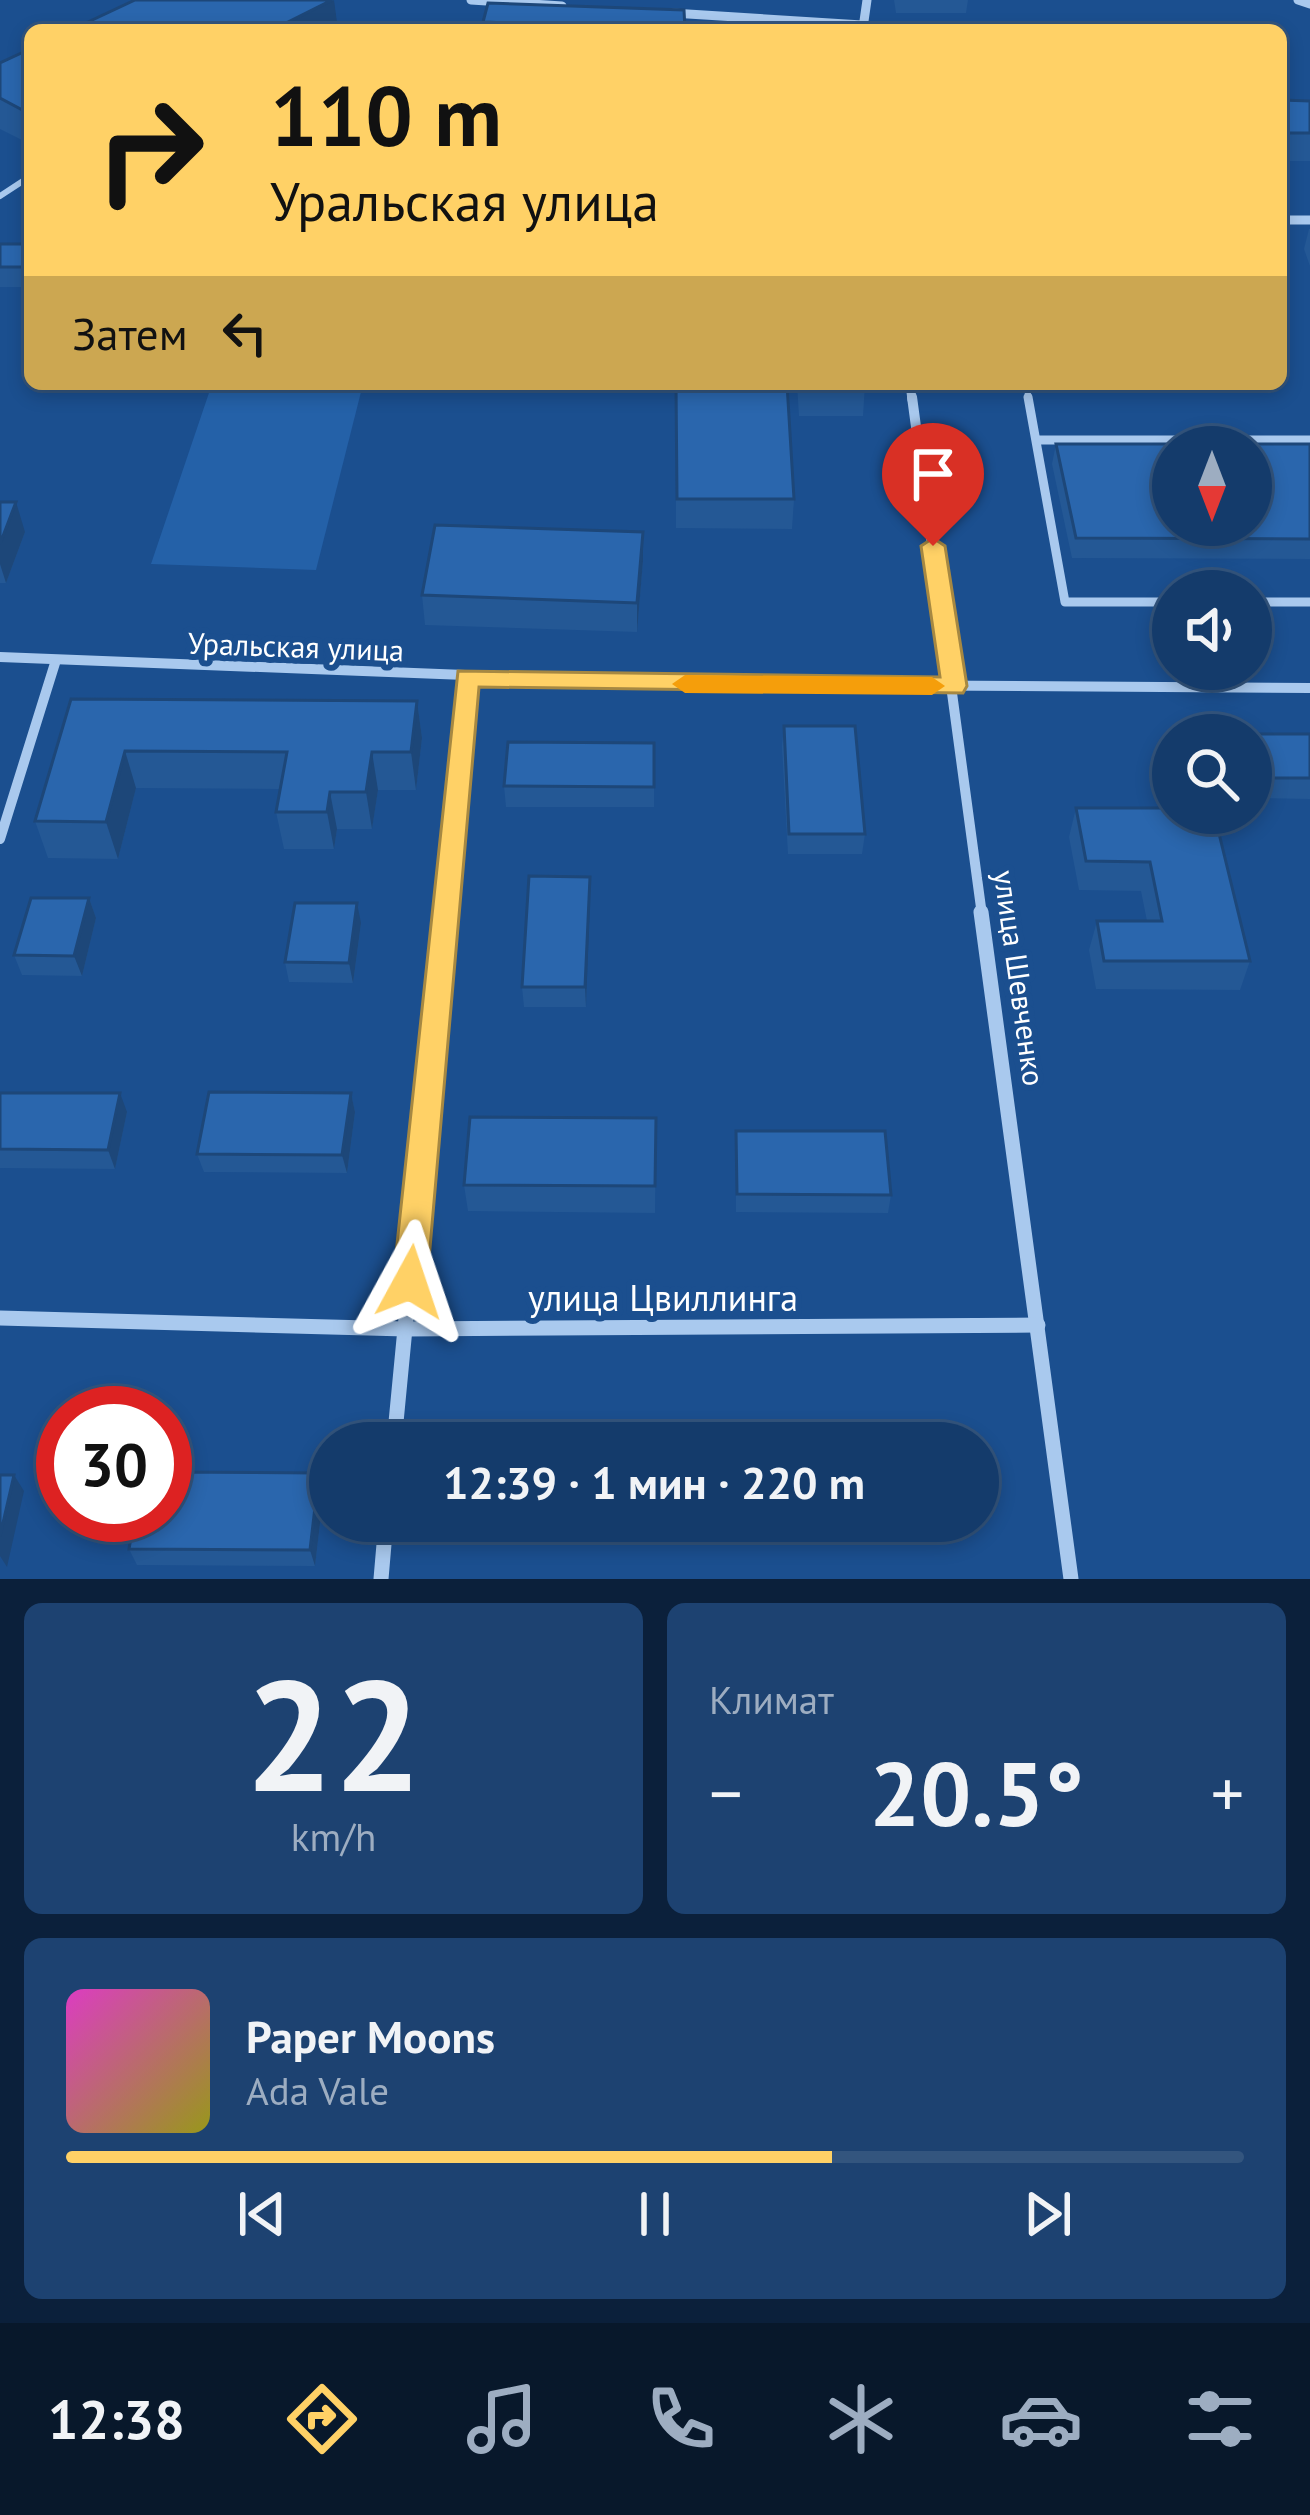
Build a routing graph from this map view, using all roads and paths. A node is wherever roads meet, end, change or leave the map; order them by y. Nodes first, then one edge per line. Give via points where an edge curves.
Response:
1 (471, 0) edge
2 (1298, 0) edge
3 (1310, 4) edge
4 (575, 7) edge
5 (661, 12) edge
6 (812, 24) edge
7 (911, 390) edge
8 (1027, 390) edge
9 (1037, 440) junction
10 (1310, 440) edge
11 (1152, 602) edge
12 (1272, 602) edge
13 (1310, 602) edge
14 (0, 657) edge
15 (56, 660) junction
16 (467, 678) junction
17 (954, 686) junction
18 (1310, 688) edge
19 (0, 839) edge
20 (0, 1318) edge
21 (1039, 1325) junction
22 (406, 1329) junction
23 (396, 1422) edge
24 (384, 1542) edge
25 (381, 1579) edge
26 (1071, 1579) edge

1 - 4 street
2 - 3 street
5 - 6 street
7 - 17 street, улица Шевченко
8 - 9 lane
9 - 10 lane
9 - 11 lane via 1065,602
12 - 13 lane
14 - 15 street, Уральская улица
15 - 16 street, Уральская улица
15 - 19 street
16 - 17 street, Уральская улица
16 - 22 street
17 - 18 street, Уральская улица
17 - 21 street, улица Шевченко
20 - 22 street, улица Цвиллинга
21 - 22 street, улица Цвиллинга
21 - 26 street, улица Шевченко
22 - 23 street
24 - 25 street

